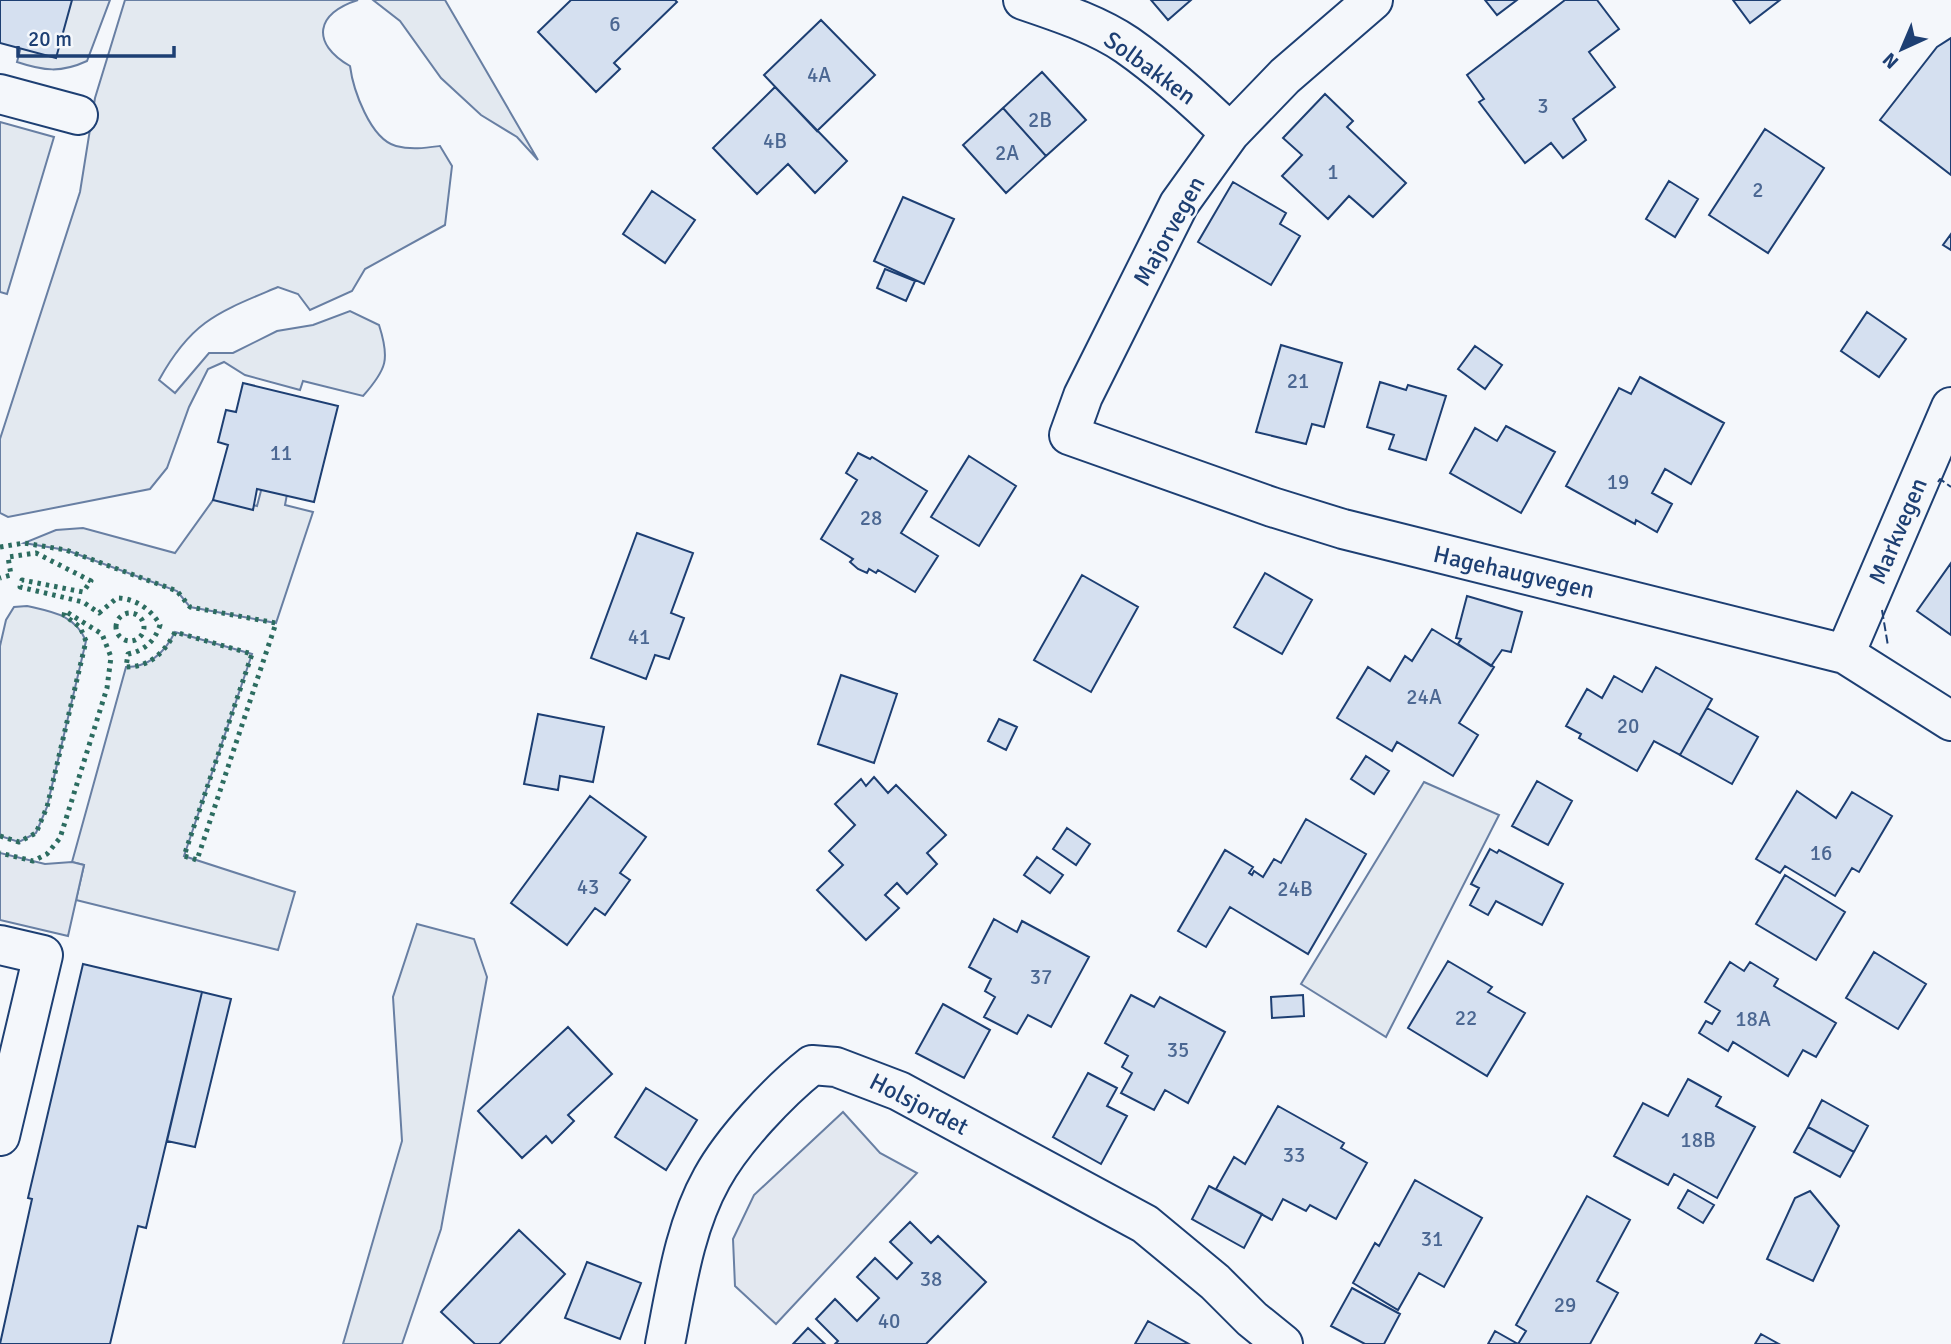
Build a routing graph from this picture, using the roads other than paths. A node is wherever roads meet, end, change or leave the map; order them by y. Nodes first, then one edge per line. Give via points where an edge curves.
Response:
1 (1023, 0) edge
2 (1373, 0) edge
3 (0, 94) edge
4 (78, 115) dead end
5 (1230, 133) junction
6 (1951, 407) edge
7 (1069, 435) joint
8 (1845, 654) junction
9 (1951, 721) edge
10 (0, 945) edge
11 (0, 1136) edge
12 (664, 1344) edge
13 (1283, 1344) edge

1 - 5 street, Solbakken via 1070,16 1125,44
2 - 5 street, Majorvegen via 1285,76
3 - 4 street
5 - 7 street, Majorvegen via 1179,204 1083,396
6 - 8 street, Markvegen
7 - 8 street, Hagehaugvegen via 1343,529
8 - 9 street, Hagehaugvegen
10 - 11 street via 43,955
12 - 13 street, Holsjordet via 685,1250 712,1178 784,1087 812,1065 836,1067 899,1091 1145,1224

